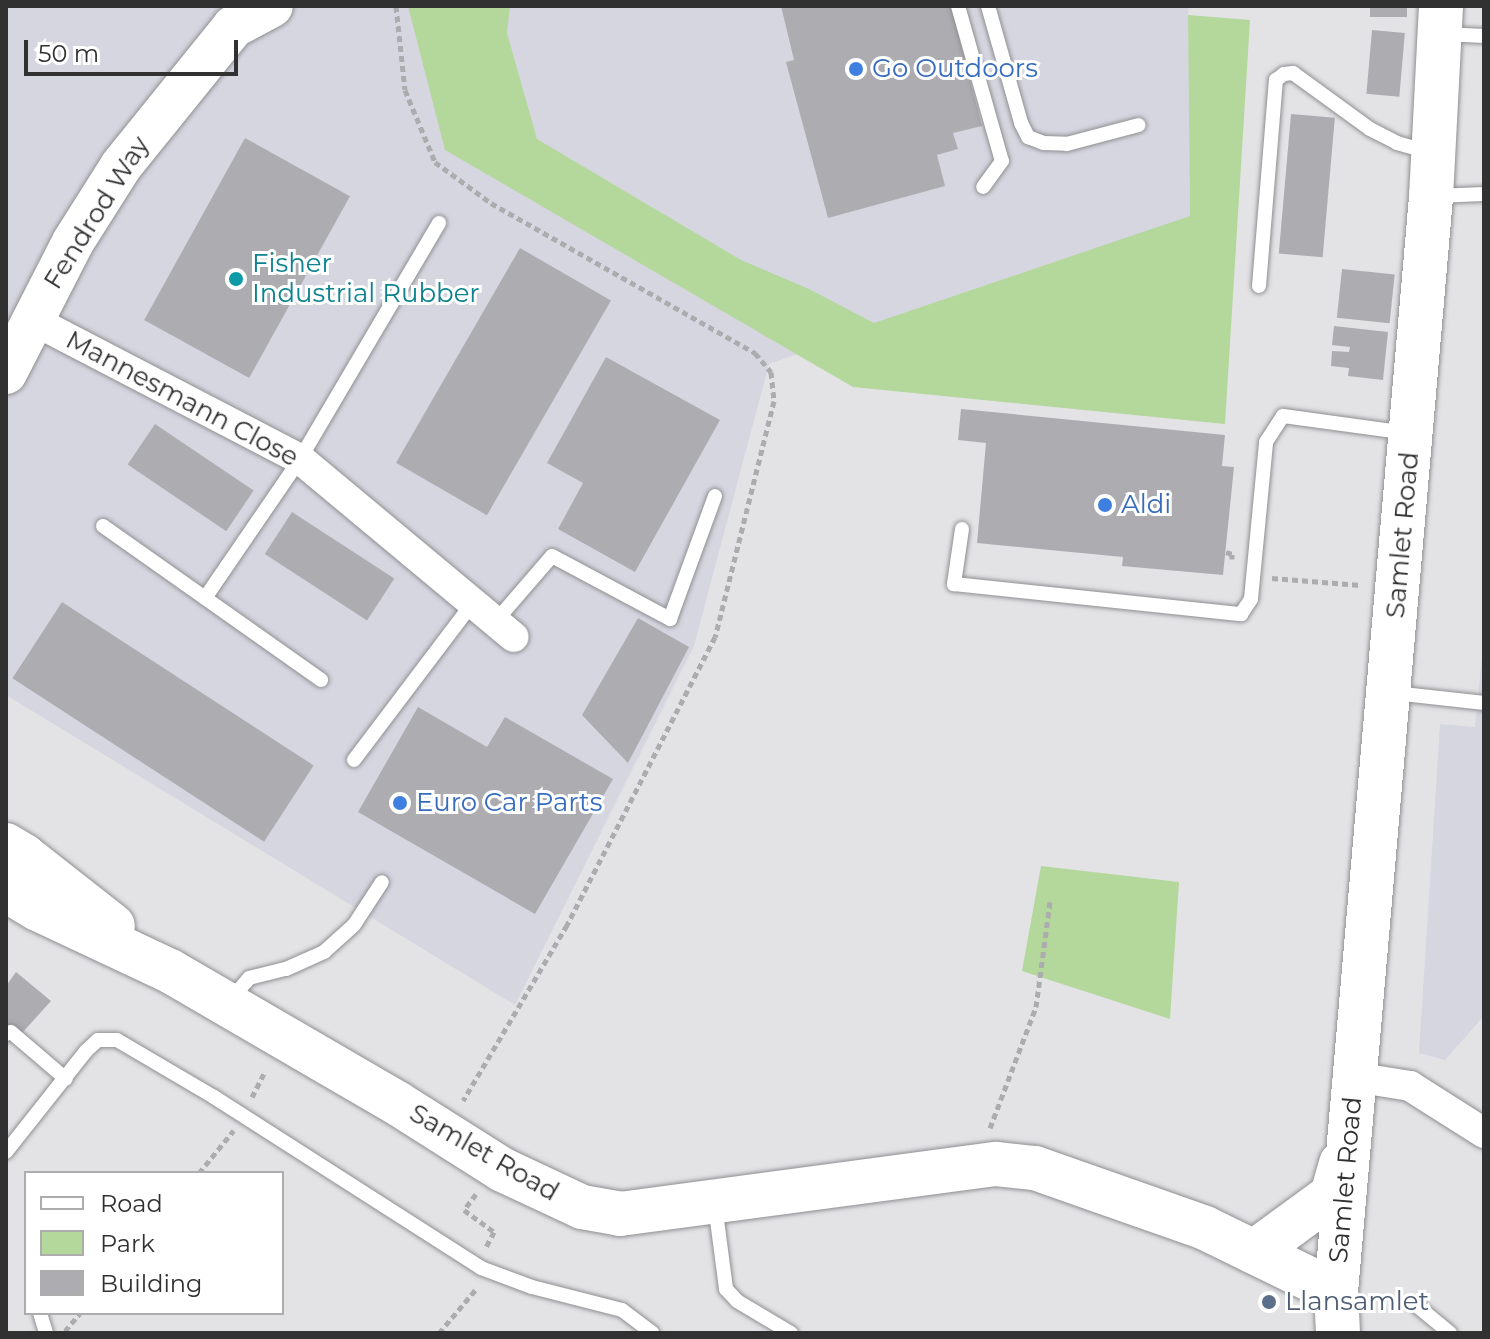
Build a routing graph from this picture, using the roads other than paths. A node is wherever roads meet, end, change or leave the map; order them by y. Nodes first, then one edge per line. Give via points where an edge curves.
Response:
1 (272, 6) edge
2 (958, 6) edge
3 (988, 6) edge
4 (235, 16) edge
5 (1441, 20) edge
6 (1484, 36) edge
7 (1139, 125) dead end
8 (1432, 153) junction
9 (983, 187) dead end
10 (1484, 194) edge
11 (1431, 197) junction
12 (439, 223) dead end
13 (1259, 286) dead end
14 (31, 319) junction
15 (6, 373) edge
16 (1411, 434) junction
17 (300, 459) junction
18 (715, 496) dead end
19 (103, 526) dead end
20 (962, 529) dead end
21 (205, 598) junction
22 (494, 621) junction
23 (321, 680) dead end
24 (1390, 692) junction
25 (1484, 703) edge
26 (354, 760) dead end
27 (6, 845) edge
28 (382, 882) dead end
29 (6, 890) edge
30 (170, 971) junction
31 (226, 1006) junction
32 (6, 1034) edge
33 (1354, 1077) junction
34 (66, 1079) junction
35 (1484, 1133) edge
36 (1350, 1136) junction
37 (6, 1152) edge
38 (714, 1199) junction
39 (1254, 1252) junction
40 (1416, 1305) dead end
41 (1337, 1312) edge
42 (652, 1333) edge
43 (791, 1333) edge
44 (1450, 1333) edge

1 - 4 street, Fendrod Way
2 - 9 lane via 1002,161
3 - 7 lane via 1028,137 1067,144
4 - 14 street, Fendrod Way via 121,166
5 - 6 lane
5 - 8 main road, Samlet Road
8 - 11 main road, Samlet Road
8 - 13 lane via 1370,129 1293,73 1276,80
10 - 11 lane
11 - 16 main road, Samlet Road
12 - 17 lane
14 - 15 street, Fendrod Way
14 - 17 street, Mannesmann Close
16 - 20 lane via 1283,416 1266,442 1251,599 1241,614 954,584
16 - 24 main road, Samlet Road
17 - 21 lane
17 - 22 street, Mannesmann Close
18 - 22 lane via 670,619 552,556
19 - 21 lane
21 - 23 lane
22 - 26 lane
24 - 25 lane
24 - 33 main road, Samlet Road
27 - 30 main road, Samlet Road
28 - 31 lane via 354,925 324,952 249,978
29 - 30 main road, Samlet Road
30 - 31 main road, Samlet Road
31 - 38 main road, Samlet Road via 503,1170 582,1207 620,1214
32 - 34 lane via 11,1032
33 - 35 street via 1410,1086
33 - 36 main road, Samlet Road
34 - 37 lane
34 - 42 lane via 98,1040 117,1040 481,1268 622,1310
36 - 39 main road via 1332,1195
36 - 41 main road, Samlet Road
38 - 39 main road, Samlet Road via 996,1164 1073,1179
38 - 43 lane via 726,1289
39 - 41 main road, Samlet Road
40 - 44 lane

